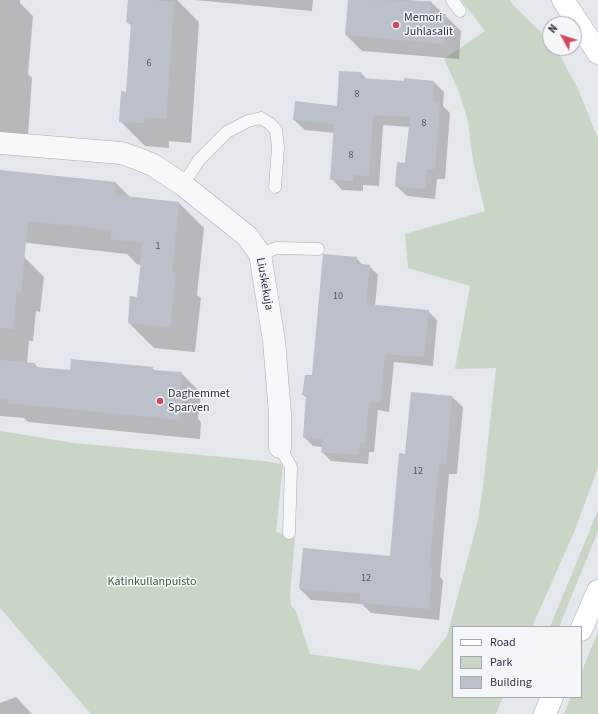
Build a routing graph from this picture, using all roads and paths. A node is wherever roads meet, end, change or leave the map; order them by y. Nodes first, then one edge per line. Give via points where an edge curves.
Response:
1 (452, 0) edge
2 (563, 0) edge
3 (460, 11) dead end
4 (598, 53) edge
5 (0, 143) edge
6 (183, 185) junction
7 (275, 187) dead end
8 (318, 249) dead end
9 (260, 254) junction
10 (280, 447) joint
11 (289, 534) dead end
12 (598, 590) edge
13 (582, 628) edge
14 (552, 698) edge
15 (545, 714) edge

1 - 3 lane
2 - 4 main road
5 - 6 street, Liuskekuja via 121,153 153,165
6 - 7 lane via 199,160 227,132 248,121 261,118 276,130 278,147
6 - 9 street, Liuskekuja via 247,236
8 - 9 lane via 277,248
9 - 10 street, Liuskekuja via 274,341
10 - 11 lane, Liuskekuja via 291,467
12 - 13 main road
14 - 15 main road

